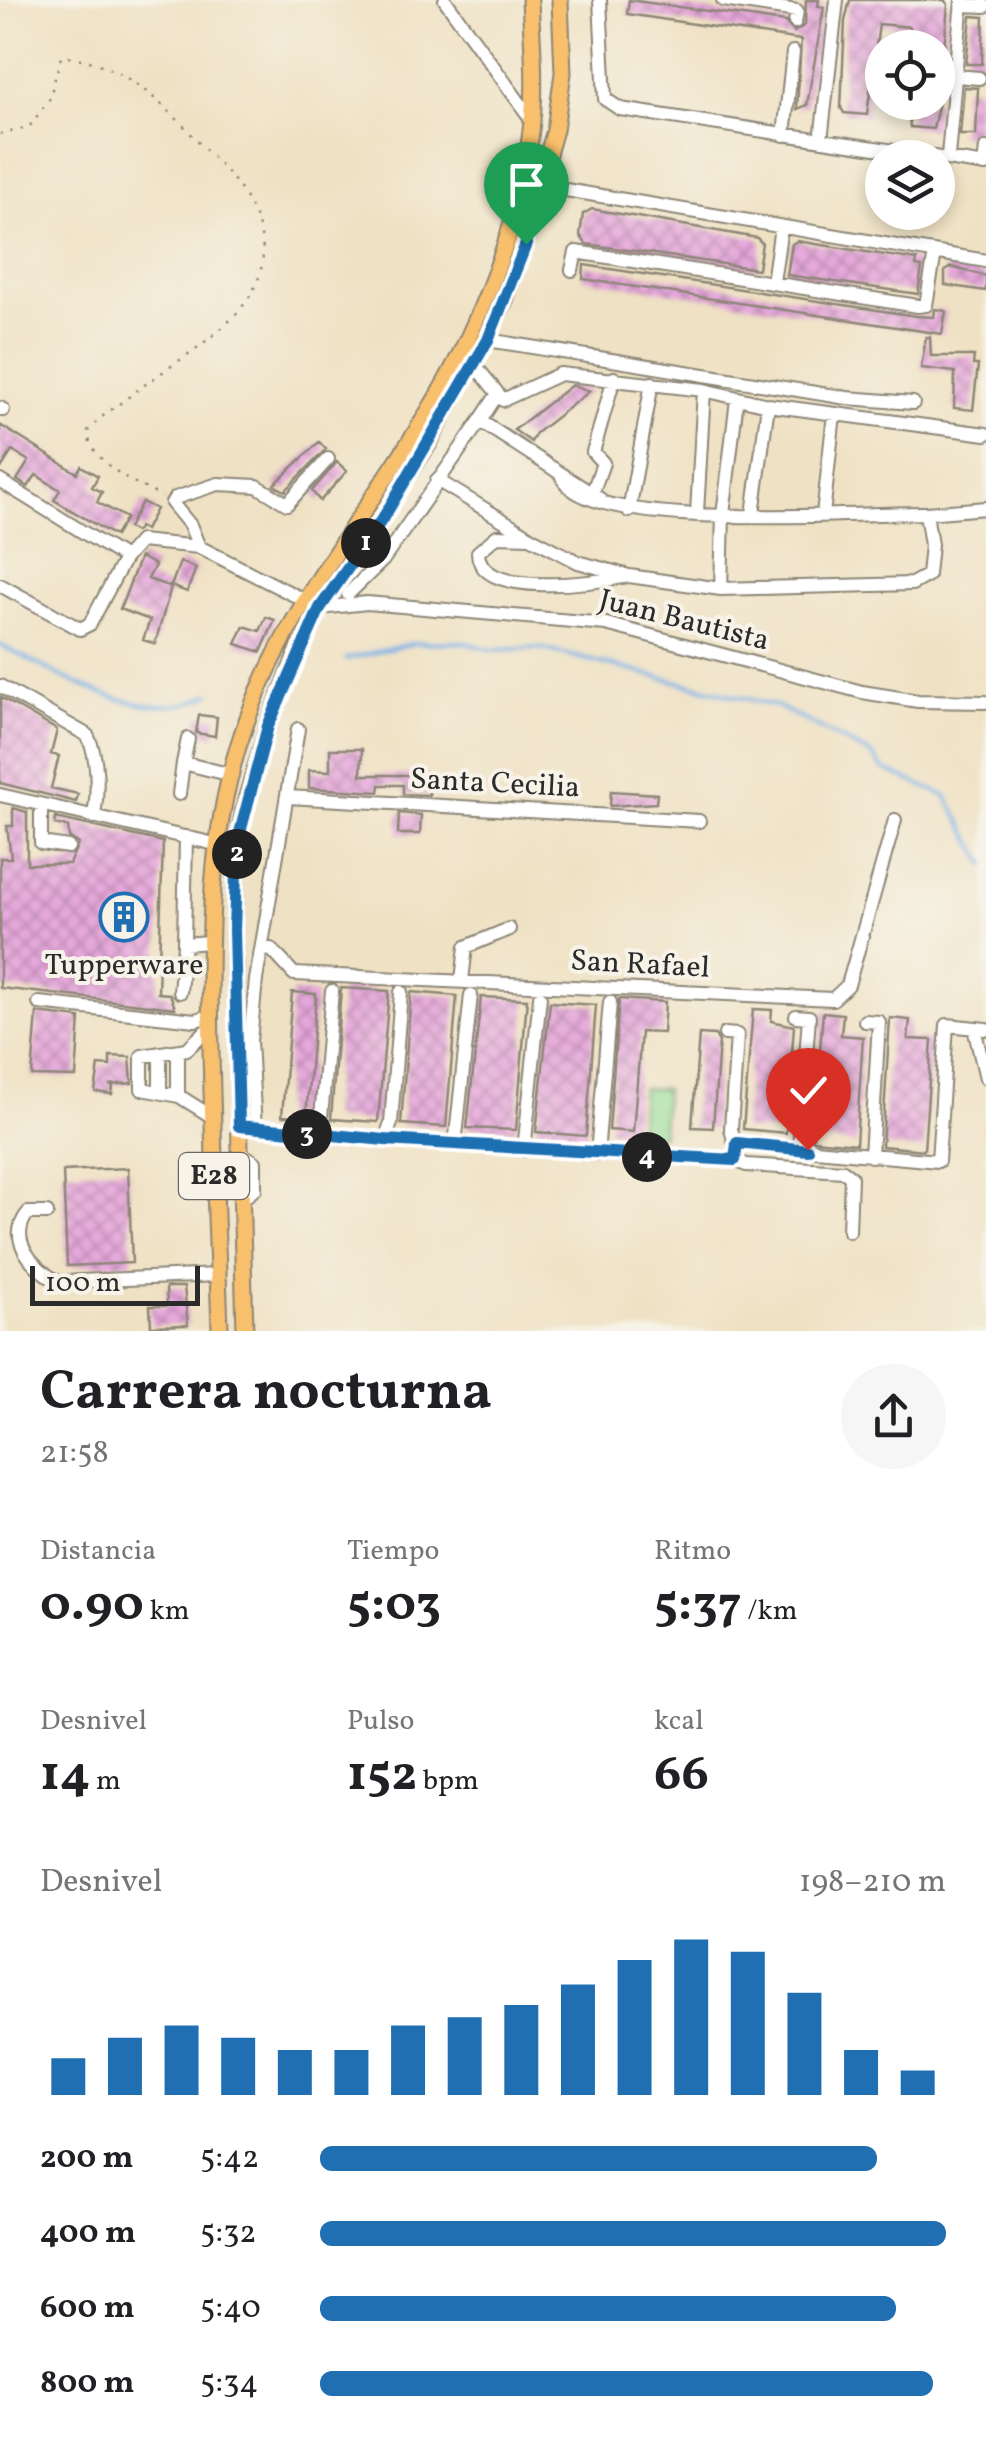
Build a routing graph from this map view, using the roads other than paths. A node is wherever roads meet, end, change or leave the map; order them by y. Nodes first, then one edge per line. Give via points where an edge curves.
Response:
1 (445, 0) edge
2 (530, 0) edge
3 (560, 0) edge
4 (600, 0) edge
5 (722, 0) edge
6 (836, 0) edge
7 (962, 2) edge
8 (985, 6) edge
9 (796, 22) dead end
10 (792, 52) dead end
11 (956, 76) junction
12 (979, 78) dead end
13 (532, 120) junction
14 (784, 136) junction
15 (820, 140) junction
16 (950, 140) edge
17 (865, 146) edge
18 (986, 148) edge
19 (955, 158) edge
20 (985, 165) edge
21 (542, 186) junction
22 (780, 227) junction
23 (935, 253) junction
24 (986, 261) edge
25 (572, 270) dead end
26 (773, 282) junction
27 (488, 340) junction
28 (474, 364) junction
29 (614, 378) junction
30 (652, 382) junction
31 (704, 390) junction
32 (497, 395) junction
33 (737, 399) junction
34 (913, 402) dead end
35 (768, 405) junction
36 (834, 414) junction
37 (480, 421) junction
38 (986, 434) edge
39 (328, 459) dead end
40 (562, 477) junction
41 (438, 480) junction
42 (0, 481) edge
43 (592, 494) junction
44 (610, 505) junction
45 (986, 508) edge
46 (629, 511) junction
47 (697, 513) junction
48 (926, 513) junction
49 (753, 514) junction
50 (824, 514) junction
51 (723, 515) junction
52 (530, 536) junction
53 (198, 548) junction
54 (125, 558) junction
55 (317, 576) junction
56 (629, 576) junction
57 (0, 585) edge
58 (342, 590) junction
59 (722, 590) junction
60 (302, 602) junction
61 (367, 603) junction
62 (320, 608) junction
63 (0, 686) edge
64 (986, 702) edge
65 (298, 729) dead end
66 (188, 739) dead end
67 (183, 763) junction
68 (232, 775) junction
69 (179, 794) dead end
70 (0, 795) edge
71 (288, 798) junction
72 (41, 807) junction
73 (94, 817) junction
74 (895, 820) dead end
75 (700, 821) dead end
76 (186, 836) junction
77 (215, 844) junction
78 (68, 847) dead end
79 (509, 930) dead end
80 (209, 942) junction
81 (184, 944) junction
82 (262, 950) junction
83 (462, 980) junction
84 (332, 991) dead end
85 (180, 992) dead end
86 (401, 992) dead end
87 (471, 995) dead end
88 (540, 997) dead end
89 (610, 1002) dead end
90 (39, 1004) dead end
91 (796, 1016) dead end
92 (864, 1021) dead end
93 (210, 1022) junction
94 (980, 1028) edge
95 (726, 1034) dead end
96 (245, 1046) junction
97 (211, 1050) junction
98 (178, 1053) junction
99 (986, 1078) edge
100 (178, 1096) junction
101 (211, 1116) junction
102 (247, 1127) junction
103 (314, 1134) junction
104 (385, 1140) junction
105 (455, 1145) junction
106 (799, 1148) junction
107 (524, 1150) junction
108 (736, 1152) junction
109 (597, 1154) junction
110 (870, 1156) junction
111 (47, 1212) dead end
112 (849, 1231) dead end
113 (218, 1275) junction
114 (220, 1331) edge
115 (246, 1331) edge

1 - 13 street
2 - 13 main road, E28
3 - 21 main road, E28 via 562,87
4 - 14 street via 606,99 620,109
5 - 9 street via 797,10
6 - 15 street
7 - 8 street
7 - 11 street
10 - 14 street
11 - 12 street
11 - 16 street
13 - 55 main road, E28 via 510,232 468,339
14 - 15 street
15 - 17 street
18 - 20 street
19 - 20 street
21 - 22 street
21 - 27 main road, E28
22 - 23 street
22 - 26 street
23 - 24 street
23 - 26 street via 926,305
25 - 26 street via 576,252
27 - 28 main road, E28
27 - 34 street via 847,398
28 - 32 street
28 - 58 main road, E28
29 - 30 street
29 - 32 street via 560,374 509,400
29 - 43 street via 593,452 603,463
30 - 31 street
30 - 46 street
31 - 33 street
31 - 47 street
32 - 37 street
33 - 35 street
33 - 51 street
35 - 36 street
35 - 49 street
36 - 38 street
36 - 50 street
37 - 40 street
37 - 41 street
39 - 53 street via 287,504 257,486 218,484 172,503
40 - 43 street
40 - 44 street via 577,495
41 - 52 street
41 - 58 street via 382,560
42 - 54 street
43 - 44 street
44 - 46 street
45 - 48 street
46 - 47 street
47 - 51 street
48 - 50 street
48 - 59 street via 930,567 920,581
49 - 50 street
49 - 51 street
51 - 59 street
52 - 56 street via 578,562
52 - 56 street via 484,542 478,564 486,574 515,582
53 - 54 street via 140,541
53 - 60 street, Juan Bautista
54 - 57 street via 86,628 72,628
55 - 58 street, Juan Bautista
55 - 60 main road, E28
56 - 59 street
58 - 61 street, Juan Bautista
58 - 62 main road, E28
60 - 62 street, Juan Bautista
60 - 68 main road, E28 via 245,724
61 - 62 street, Juan Bautista
61 - 64 street, Juan Bautista via 616,625 862,692
62 - 96 main road, E28 via 268,726 237,844 234,930
63 - 73 street via 87,735
65 - 71 street
66 - 67 street
67 - 68 street
67 - 69 street
68 - 77 main road, E28
70 - 72 street
71 - 75 street, Santa Cecilia
71 - 82 street
72 - 73 street
72 - 78 street via 40,843
73 - 76 street
74 - 83 street, San Rafael via 848,984 833,999
76 - 77 street
76 - 81 street
77 - 80 main road, E28
79 - 83 street via 466,947
80 - 81 street
80 - 93 main road, E28
81 - 85 street
82 - 83 street, San Rafael via 271,949 294,974
82 - 96 street
84 - 103 street
86 - 104 street
87 - 105 street
88 - 107 street
89 - 109 street
90 - 93 street
91 - 106 street via 809,1017
92 - 110 street via 879,1022
93 - 97 main road, E28
93 - 98 street
94 - 99 street
94 - 110 street via 940,1025 938,1161
95 - 108 street via 738,1035 731,1129
96 - 97 main road
96 - 102 main road, E28
97 - 101 main road, E28
98 - 100 street
98 - 100 street via 142,1056 142,1089
100 - 101 street
101 - 113 main road, E28
102 - 103 street
102 - 115 main road, E28 via 240,1153
103 - 104 street
104 - 105 street
105 - 107 street
106 - 108 street
106 - 110 street
107 - 109 street
108 - 109 street
108 - 112 street via 746,1166 850,1173
111 - 113 street via 28,1213 19,1238 42,1272 58,1282
113 - 114 main road, E28

